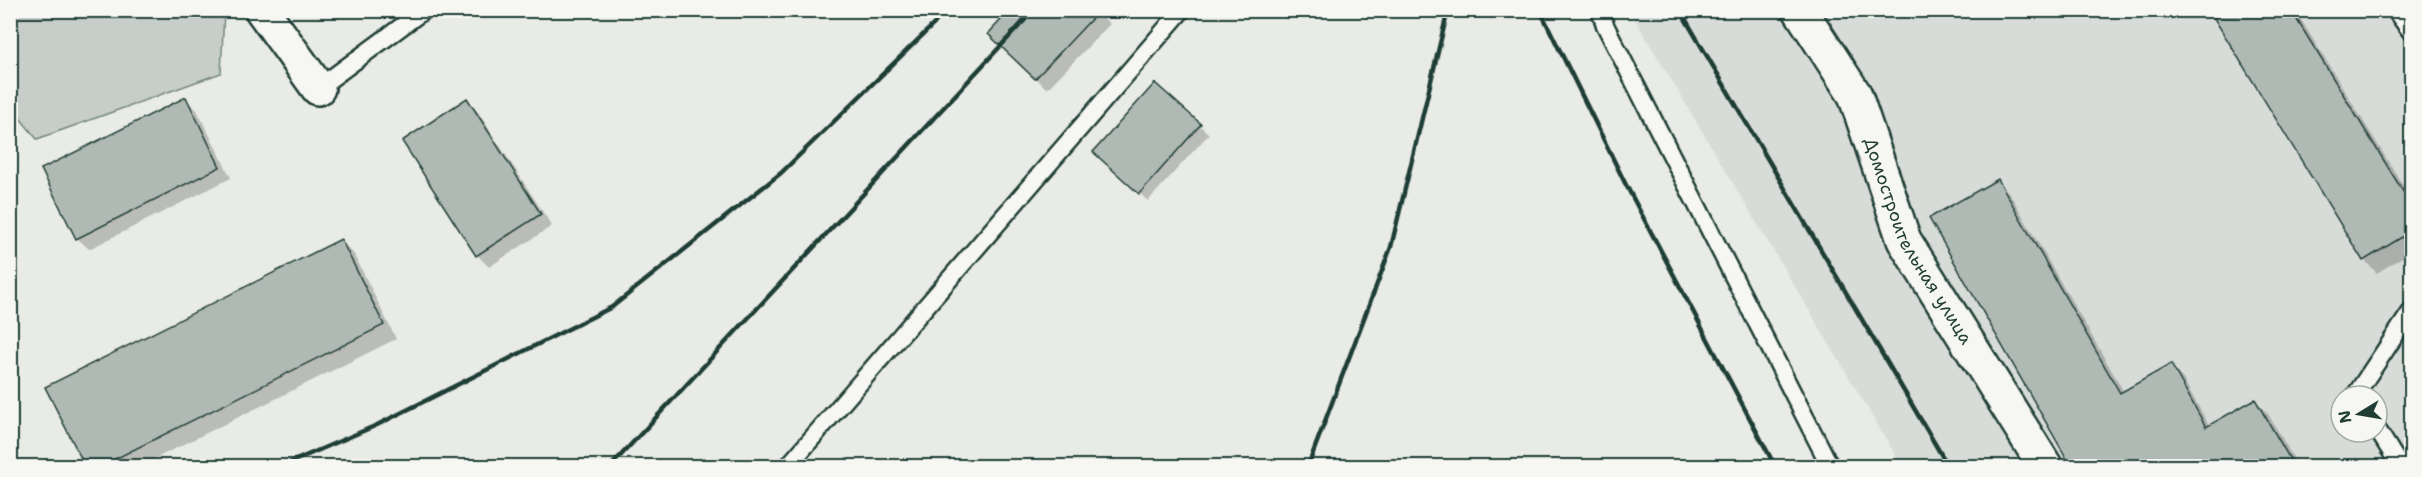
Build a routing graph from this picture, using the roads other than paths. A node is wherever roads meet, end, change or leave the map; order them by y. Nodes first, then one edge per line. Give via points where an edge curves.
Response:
1 (262, 10) edge
2 (424, 10) edge
3 (1182, 10) edge
4 (1600, 10) edge
5 (1800, 10) edge
6 (2395, 10) edge
7 (2412, 33) edge
8 (318, 88) joint
9 (2412, 310) edge
10 (2363, 384) edge
11 (2386, 444) edge
12 (788, 466) edge
13 (1830, 466) edge
14 (2045, 466) edge
15 (2400, 466) edge

1 - 8 street
2 - 8 lane
3 - 12 lane
4 - 13 lane
5 - 14 street, Домостроительная улица via 1855,95 1904,240
6 - 7 lane
9 - 10 lane
11 - 15 lane

